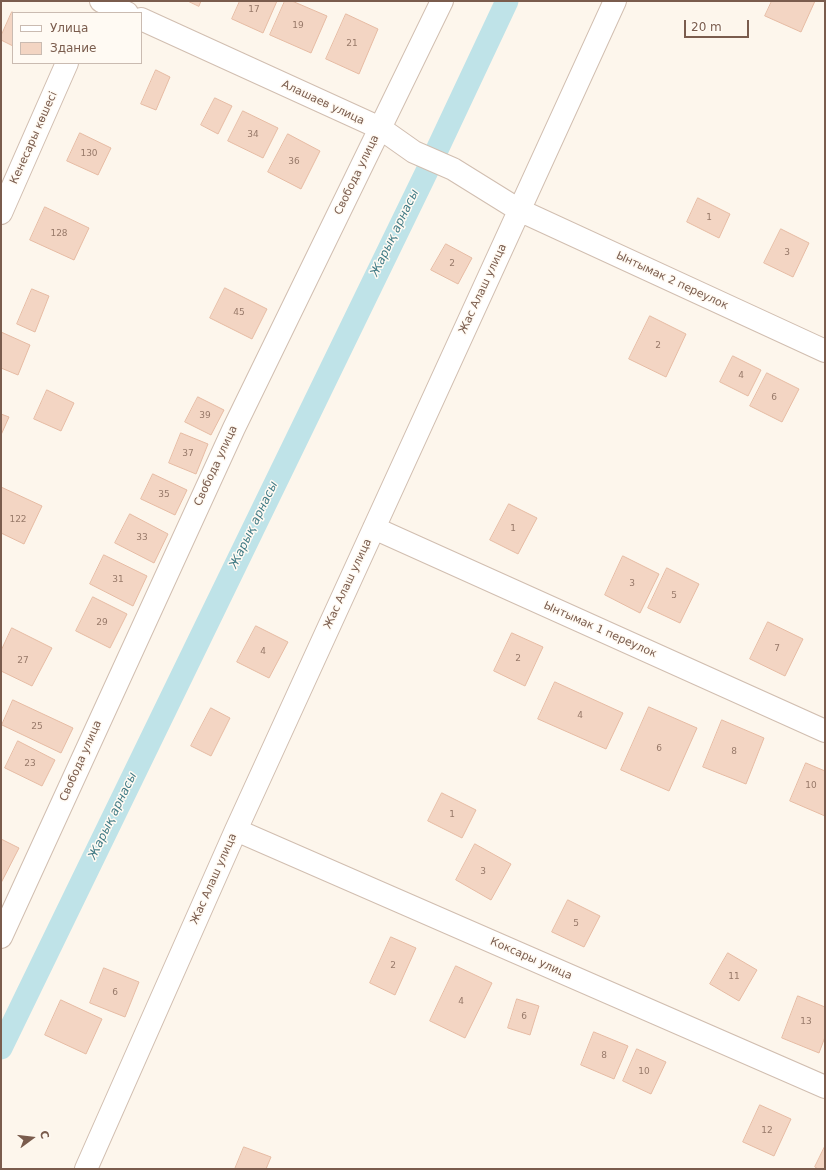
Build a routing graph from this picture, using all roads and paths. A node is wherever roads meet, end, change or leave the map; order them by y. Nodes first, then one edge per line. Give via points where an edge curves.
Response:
1 (94, 1) edge
2 (101, 1) edge
3 (442, 1) edge
4 (614, 1) edge
5 (89, 12) edge
6 (125, 12) edge
7 (142, 19) edge
8 (67, 64) edge
9 (380, 128) junction
10 (519, 210) junction
11 (1, 213) edge
12 (825, 352) edge
13 (374, 528) junction
14 (825, 732) edge
15 (236, 830) junction
16 (1, 937) edge
17 (825, 1087) edge
18 (92, 1167) edge

1 - 5 street
2 - 6 street
3 - 9 street, Свобода улица
4 - 10 street, Жас Алаш улица
7 - 9 street, Алашаев улица
8 - 11 street, Кенесары көшесі
9 - 10 street, Алашаев улица via 414,152 453,169
9 - 16 street, Свобода улица via 234,428
10 - 12 street, Ынтымак 2 переулок
10 - 13 street, Жас Алаш улица
13 - 14 street, Ынтымак 1 переулок
13 - 15 street, Жас Алаш улица
15 - 17 street, Коксары улица
15 - 18 street, Жас Алаш улица

